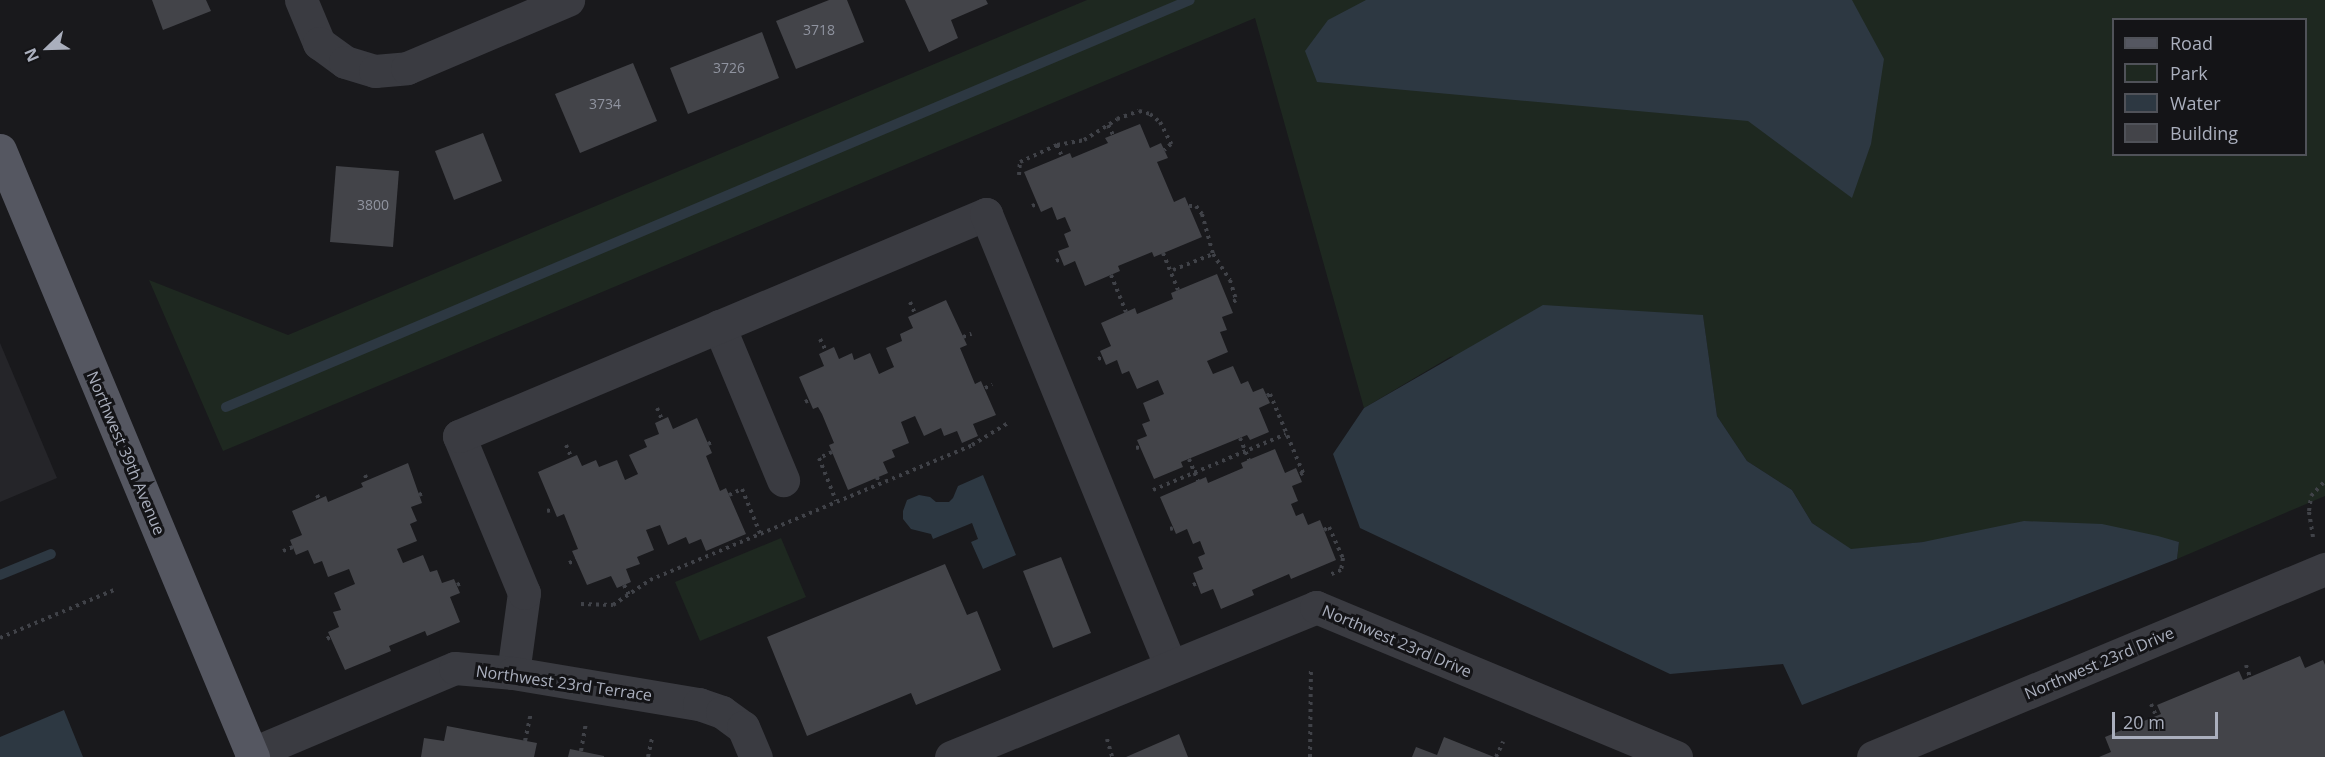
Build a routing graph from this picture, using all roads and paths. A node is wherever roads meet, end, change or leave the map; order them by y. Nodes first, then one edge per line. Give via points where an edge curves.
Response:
1 (301, 0) edge
2 (568, 0) edge
3 (1108, 125) junction
4 (1113, 135) dead end
5 (1057, 145) junction
6 (0, 150) edge
7 (1164, 150) dead end
8 (1062, 157) dead end
9 (1019, 175) dead end
10 (1037, 204) dead end
11 (1032, 206) dead end
12 (1189, 206) dead end
13 (1163, 253) dead end
14 (1213, 254) junction
15 (1173, 270) dead end
16 (1111, 274) dead end
17 (1178, 290) dead end
18 (910, 302) dead end
19 (1230, 304) dead end
20 (1126, 312) dead end
21 (915, 314) dead end
22 (719, 326) junction
23 (971, 334) dead end
24 (963, 337) dead end
25 (820, 339) dead end
26 (826, 351) dead end
27 (992, 385) dead end
28 (985, 388) dead end
29 (1267, 396) dead end
30 (657, 408) dead end
31 (662, 420) dead end
32 (1008, 423) dead end
33 (1286, 434) junction
34 (1240, 438) dead end
35 (714, 441) dead end
36 (708, 444) dead end
37 (566, 446) dead end
38 (1245, 451) junction
39 (832, 452) dead end
40 (571, 457) dead end
41 (1189, 459) dead end
42 (1249, 459) dead end
43 (1194, 473) junction
44 (1299, 475) dead end
45 (877, 477) dead end
46 (783, 480) dead end
47 (1198, 481) dead end
48 (2325, 481) edge
49 (879, 484) junction
50 (1153, 490) dead end
51 (425, 492) dead end
52 (419, 495) dead end
53 (729, 495) dead end
54 (836, 501) junction
55 (554, 509) dead end
56 (548, 511) dead end
57 (1324, 530) dead end
58 (760, 533) junction
59 (293, 547) dead end
60 (283, 551) dead end
61 (576, 560) dead end
62 (569, 563) dead end
63 (2322, 570) edge
64 (1322, 578) dead end
65 (463, 582) dead end
66 (457, 585) dead end
67 (624, 585) dead end
68 (114, 590) dead end
69 (628, 595) junction
70 (581, 604) dead end
71 (0, 638) edge
72 (2246, 665) dead end
73 (1170, 666) junction
74 (1311, 667) dead end
75 (513, 673) junction
76 (2250, 677) dead end
77 (2151, 704) dead end
78 (531, 713) dead end
79 (2156, 716) dead end
80 (586, 723) dead end
81 (652, 738) dead end
82 (1107, 739) dead end
83 (525, 741) dead end
84 (1503, 742) dead end
85 (581, 752) dead end
86 (252, 755) edge
87 (648, 757) edge
88 (756, 757) edge
89 (951, 757) edge
90 (1112, 757) edge
91 (1310, 757) edge
92 (1496, 757) edge
93 (1676, 757) edge
94 (1874, 757) edge

1 - 2 street via 320,43 345,63 375,71 407,68
3 - 4 path
3 - 5 path via 1084,140
3 - 7 path via 1132,112 1150,114 1168,136 1171,144
5 - 8 path
5 - 9 path via 1020,162
6 - 86 main road, Northwest 39th Avenue
10 - 11 path
12 - 14 path via 1196,206 1202,214
13 - 17 path
14 - 15 path
14 - 19 path via 1234,291 1236,300
16 - 20 path
18 - 21 path
22 - 46 street
22 - 73 street via 986,214
22 - 75 street via 459,436 524,593
23 - 24 path
25 - 26 path
27 - 28 path
29 - 33 path via 1270,394
30 - 31 path
32 - 49 path
33 - 38 path
33 - 44 path via 1303,474
34 - 38 path
35 - 36 path
37 - 40 path
38 - 42 path
38 - 43 path
39 - 54 path via 819,458
41 - 43 path
43 - 47 path
43 - 50 path
45 - 49 path
48 - 63 path via 2311,496 2309,511
49 - 54 path
51 - 52 path
53 - 58 path via 742,489
54 - 58 path
55 - 56 path
57 - 64 path via 1329,526 1343,558 1341,570
58 - 69 path via 715,549
59 - 60 path
61 - 62 path
63 - 94 street, Northwest 23rd Drive
65 - 66 path
67 - 69 path
68 - 71 path
69 - 70 path via 613,605
72 - 76 path
73 - 89 street, Northwest 23rd Drive
73 - 93 street, Northwest 23rd Drive via 1316,606
74 - 91 path
75 - 86 street, Northwest 23rd Terrace via 455,668
75 - 88 street, Northwest 23rd Terrace via 699,704 722,712 743,727
77 - 79 path
78 - 83 path
80 - 85 path
81 - 87 path
82 - 90 path
84 - 92 path

